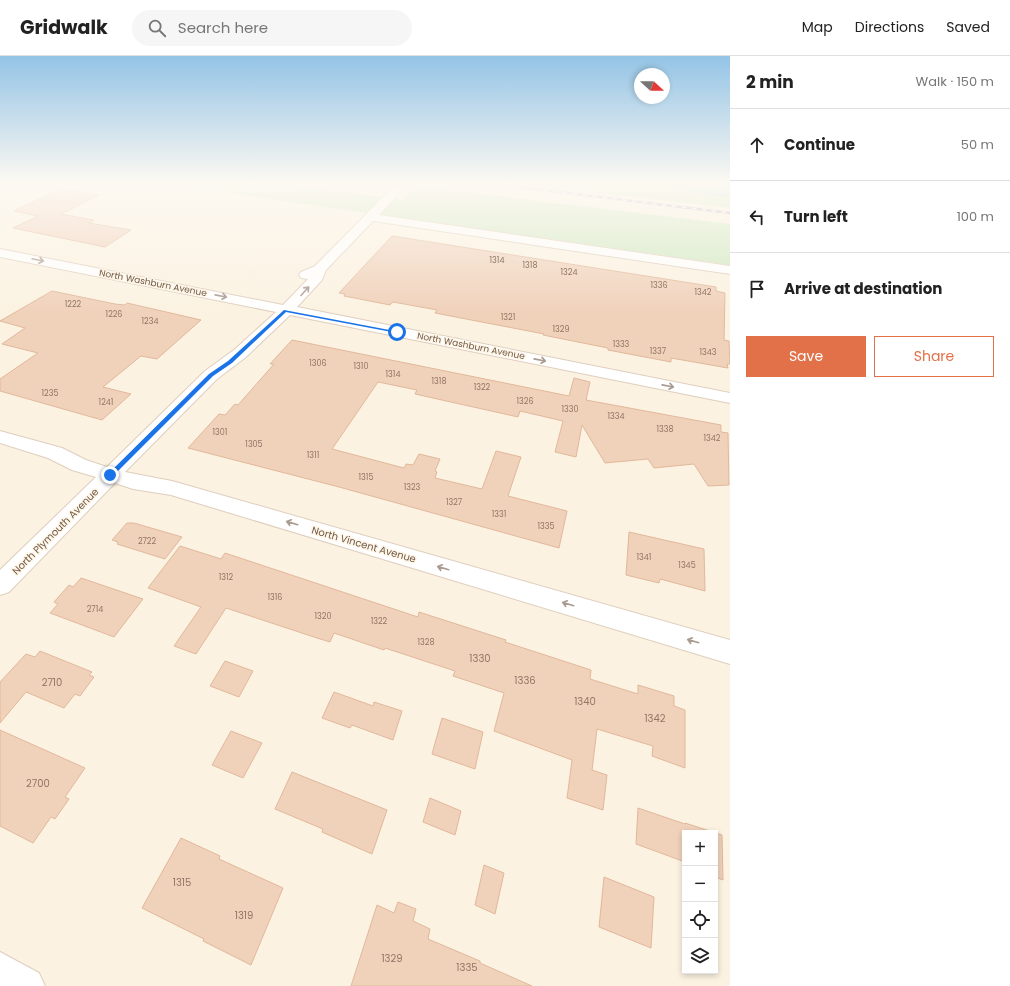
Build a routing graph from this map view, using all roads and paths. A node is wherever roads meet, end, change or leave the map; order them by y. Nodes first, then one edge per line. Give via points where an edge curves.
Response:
1 (361, 227) edge
2 (448, 227) edge
3 (0, 253) edge
4 (730, 270) edge
5 (278, 309) junction
6 (730, 398) edge
7 (0, 437) edge
8 (110, 475) junction
9 (0, 585) edge
10 (730, 652) edge
11 (0, 971) edge
12 (26, 986) edge

1 - 5 street, North Plymouth Avenue via 320,269 317,277
2 - 4 street
3 -> 5 street, North Washburn Avenue
5 -> 6 street, North Washburn Avenue
5 - 8 street, North Plymouth Avenue via 230,362 211,375
7 - 8 street, North Vincent Avenue via 55,453 79,466
8 - 9 street, North Plymouth Avenue
10 -> 8 street, North Vincent Avenue via 172,488 140,484
11 - 12 street

